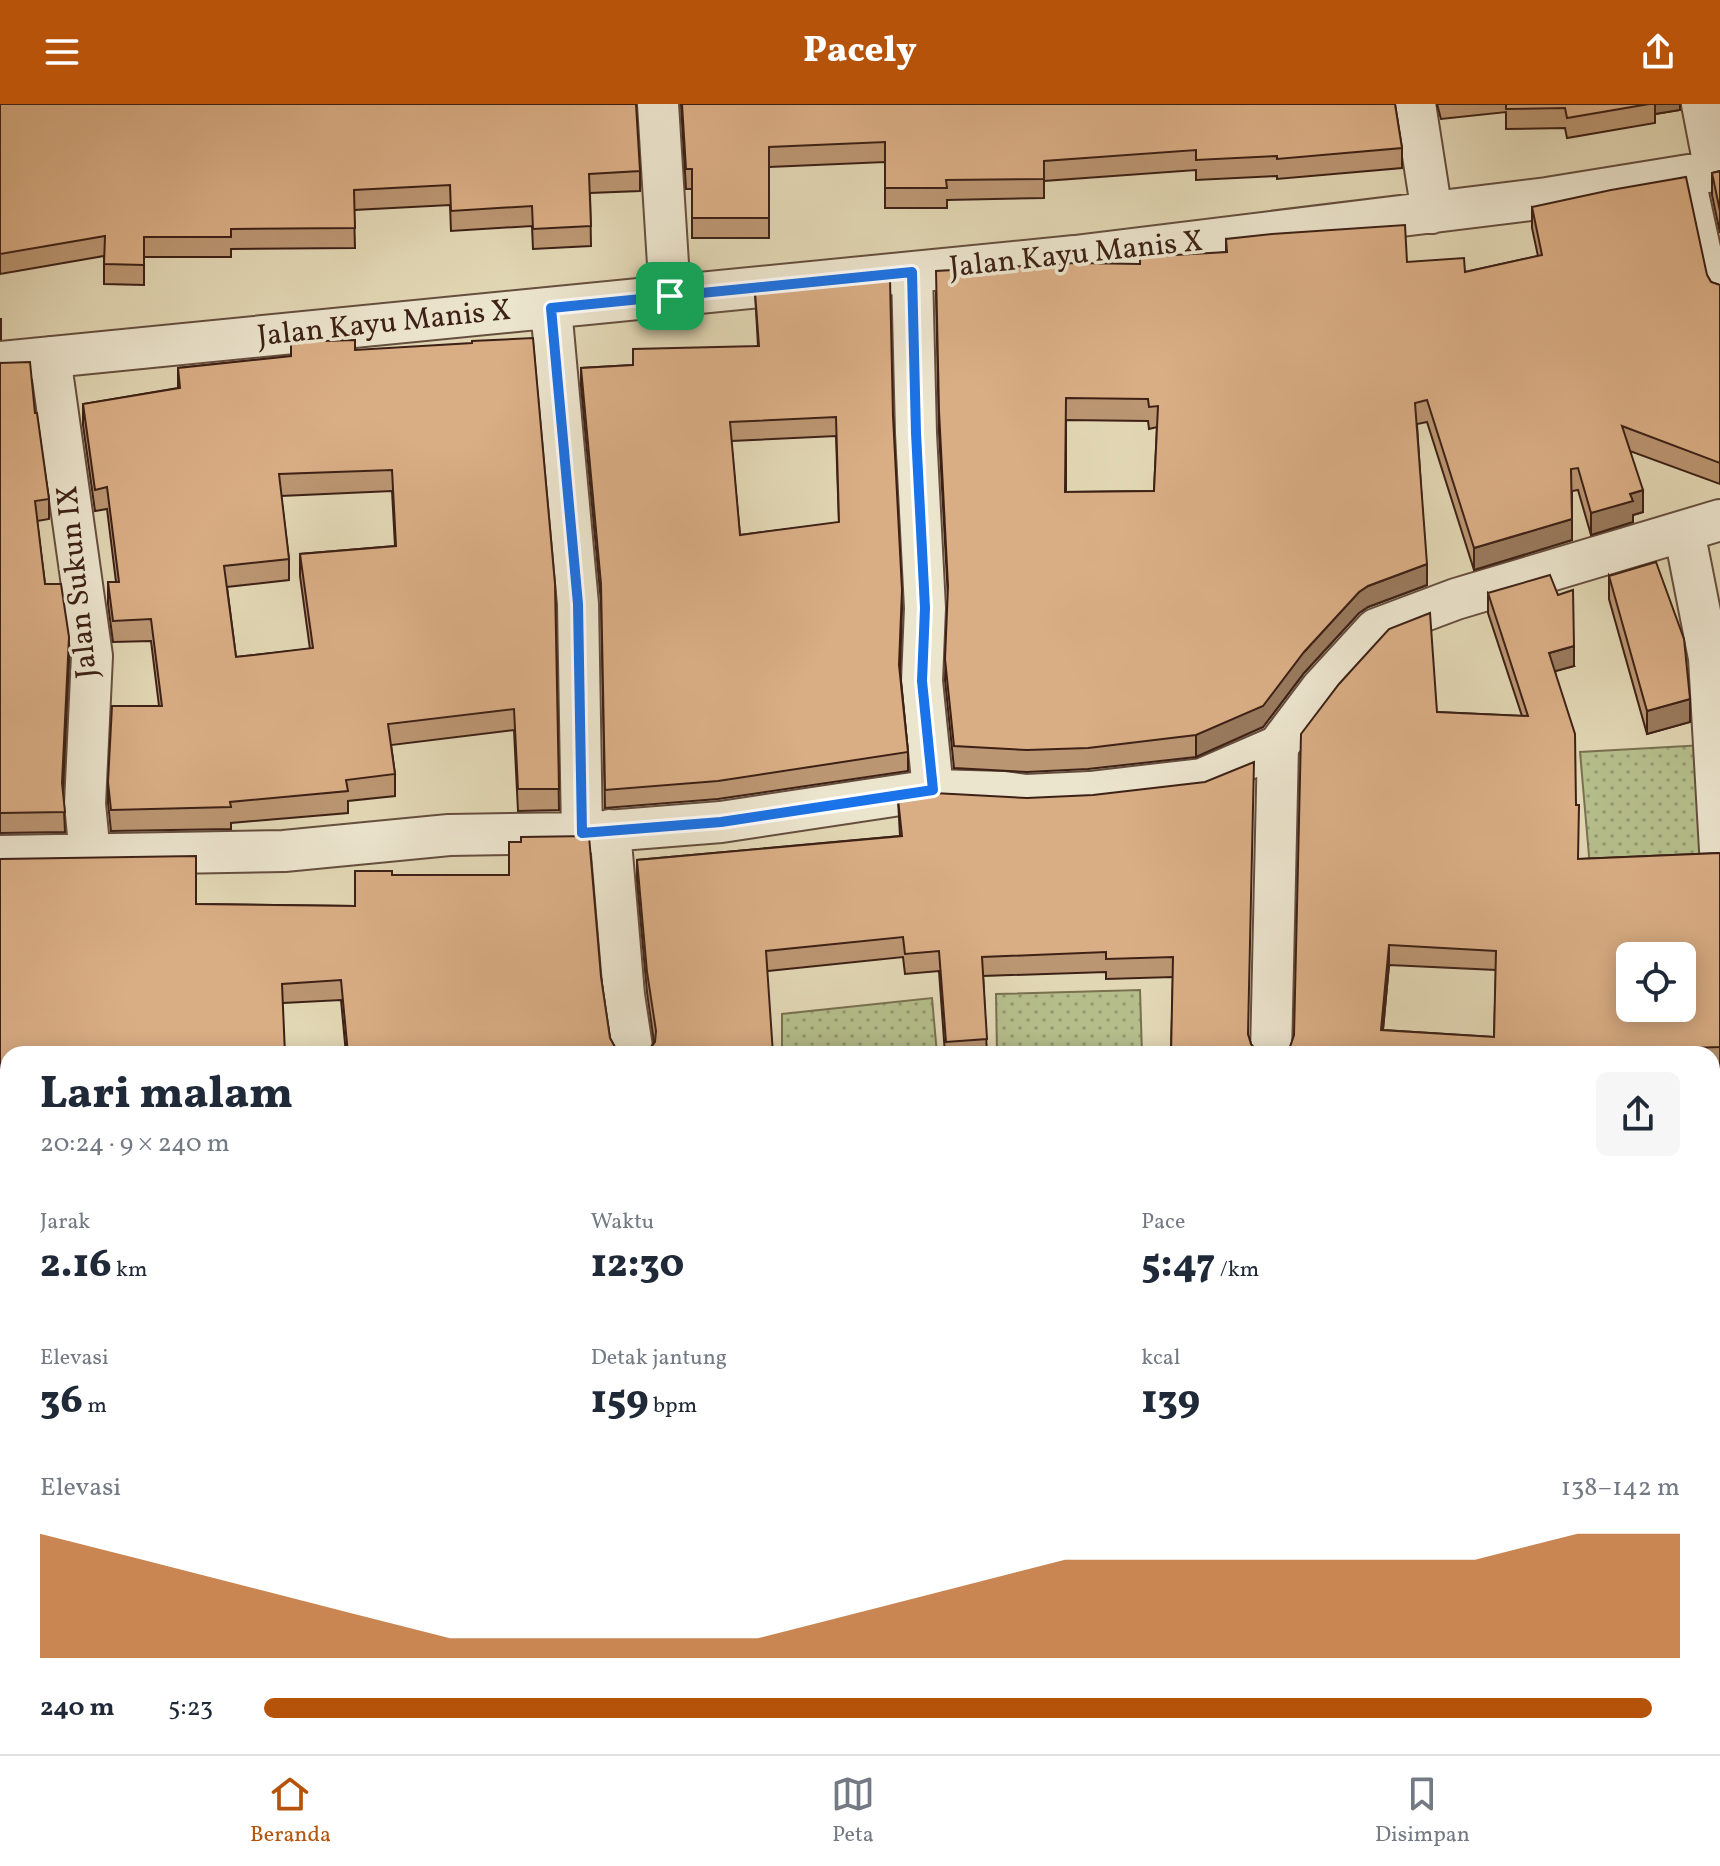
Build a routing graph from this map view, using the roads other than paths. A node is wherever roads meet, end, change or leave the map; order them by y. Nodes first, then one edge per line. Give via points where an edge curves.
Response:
1 (658, 104) edge
2 (1415, 104) edge
3 (1702, 104) edge
4 (1710, 172) edge
5 (1432, 213) junction
6 (912, 272) junction
7 (1720, 294) edge
8 (670, 296) junction
9 (551, 308) junction
10 (50, 357) junction
11 (0, 362) edge
12 (1702, 525) edge
13 (1278, 746) junction
14 (933, 790) junction
15 (596, 831) junction
16 (1720, 850) edge
17 (90, 855) junction
18 (0, 856) edge
19 (632, 1046) edge
20 (1271, 1046) edge

1 - 8 street
2 - 5 street
3 - 4 street
4 - 5 street, Jalan Kayu Manis X
4 - 7 lane
5 - 6 street, Jalan Kayu Manis X
6 - 8 street, Jalan Kayu Manis X
6 - 14 street via 925,608 922,681
8 - 9 street, Jalan Kayu Manis X
9 - 10 street, Jalan Kayu Manis X
9 - 15 street
10 - 11 street, Jalan Kayu Manis X
10 - 17 street, Jalan Sukun IX via 92,656 85,804
12 - 13 street via 1456,599 1376,629
12 - 16 street
13 - 14 street via 1202,779 1026,795
13 - 20 street
14 - 15 street via 721,822
15 - 17 street via 449,835 284,851
15 - 19 street
17 - 18 street

